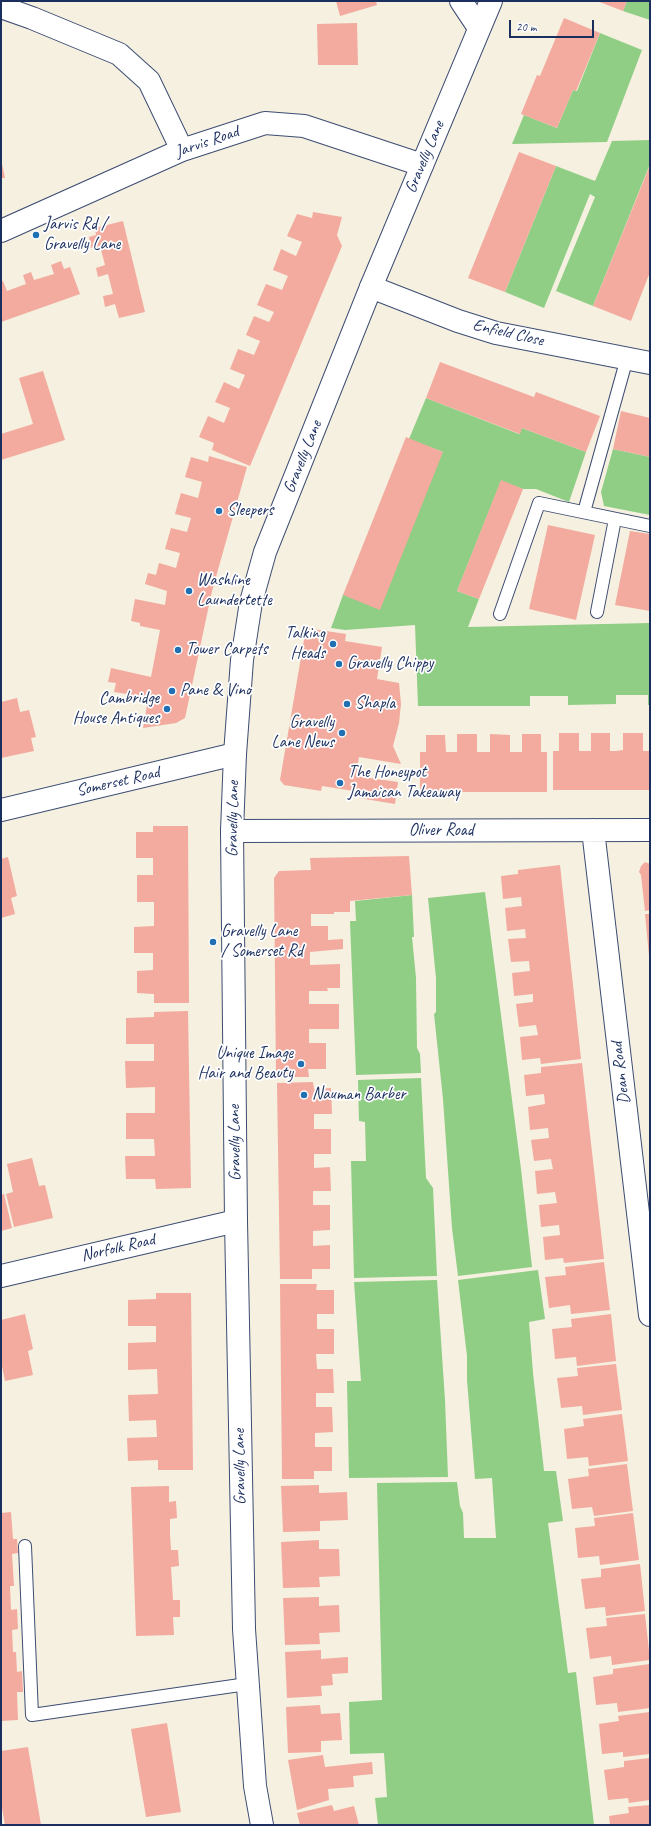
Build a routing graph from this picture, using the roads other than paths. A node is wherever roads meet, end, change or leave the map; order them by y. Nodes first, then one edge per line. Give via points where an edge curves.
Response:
1 (461, 1) edge
2 (490, 1) edge
3 (1, 7) edge
4 (479, 28) junction
5 (182, 150) junction
6 (422, 165) junction
7 (1, 231) edge
8 (371, 287) junction
9 (627, 358) junction
10 (650, 363) edge
11 (584, 512) junction
12 (615, 519) junction
13 (650, 526) edge
14 (597, 612) dead end
15 (500, 614) dead end
16 (235, 754) junction
17 (1, 810) edge
18 (232, 830) junction
19 (593, 830) junction
20 (650, 830) edge
21 (236, 1220) junction
22 (1, 1276) edge
23 (650, 1315) edge
24 (25, 1546) dead end
25 (247, 1684) junction
26 (262, 1825) edge

1 - 4 street
2 - 4 street, Gravelly Lane
3 - 5 street via 119,54 149,81
4 - 6 street, Gravelly Lane
5 - 6 street, Jarvis Road via 265,123 304,126
5 - 7 street, Jarvis Road
6 - 8 street, Gravelly Lane
8 - 9 street, Enfield Close via 496,333
8 - 16 street, Gravelly Lane via 265,552 251,602 242,660
9 - 10 street, Enfield Close
9 - 11 lane
11 - 12 lane
11 - 15 lane via 539,503
12 - 13 lane
12 - 14 lane
16 - 17 street, Somerset Road
16 - 18 street, Gravelly Lane
18 - 19 street, Oliver Road
18 - 21 street, Gravelly Lane
19 - 20 street, Oliver Road
19 - 23 street, Dean Road
21 - 22 street, Norfolk Road
21 - 25 street, Gravelly Lane
24 - 25 lane via 32,1715
25 - 26 street, Gravelly Lane via 255,1786

